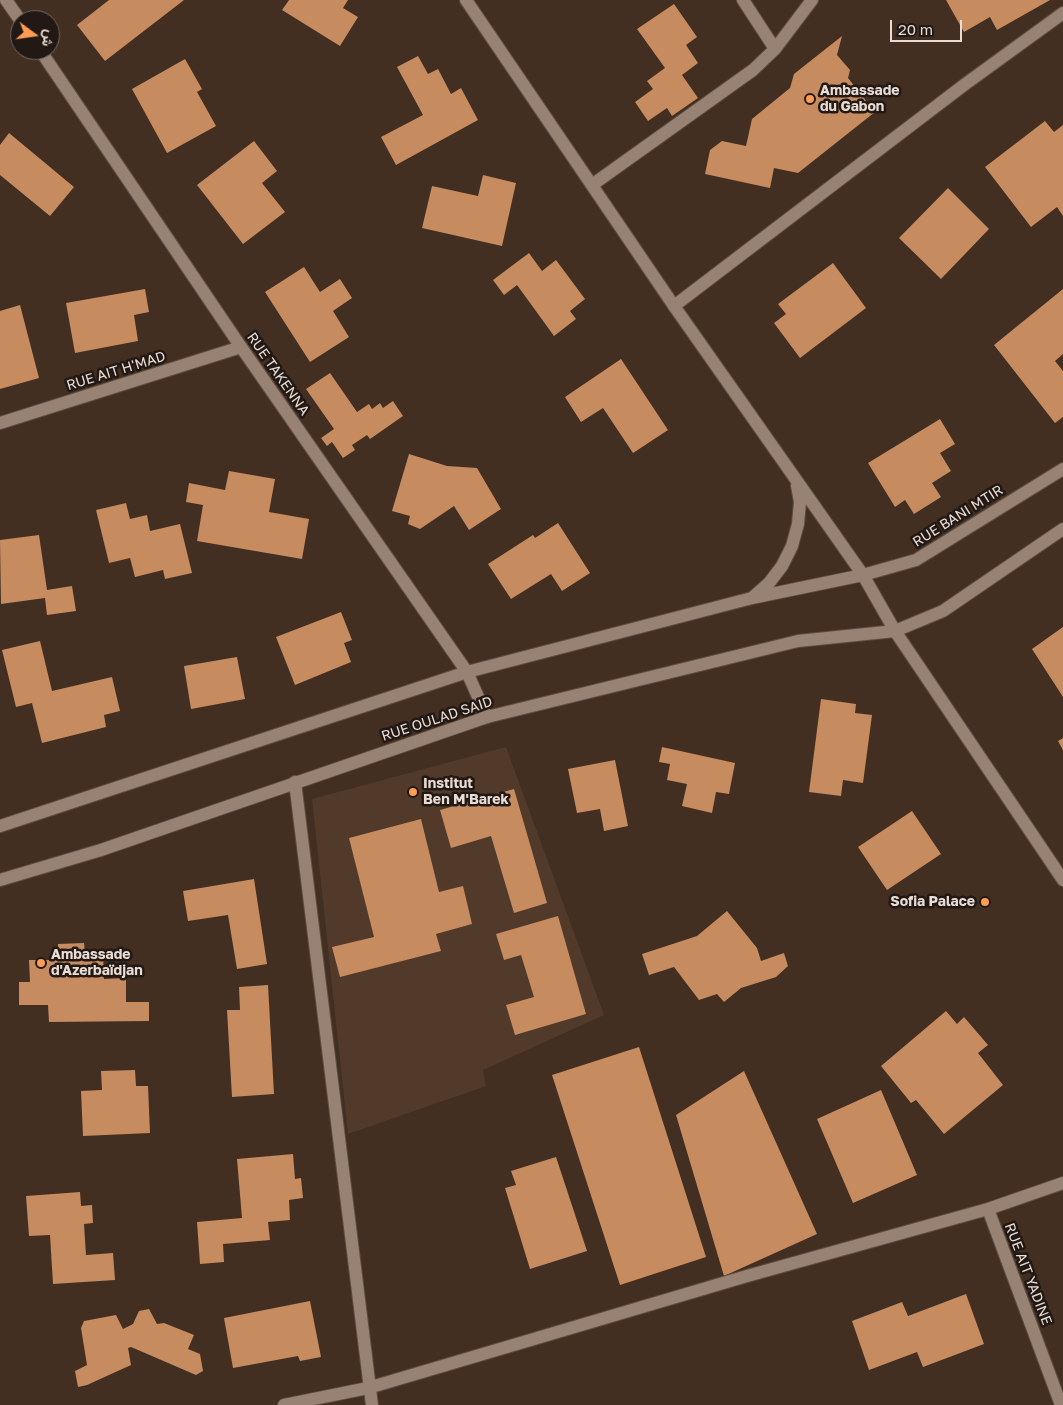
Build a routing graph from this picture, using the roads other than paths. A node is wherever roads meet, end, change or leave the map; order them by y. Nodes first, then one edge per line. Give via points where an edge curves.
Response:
1 (466, 0) edge
2 (742, 0) edge
3 (812, 0) edge
4 (1063, 13) edge
5 (775, 49) junction
6 (47, 60) edge
7 (592, 185) junction
8 (674, 306) junction
9 (241, 347) junction
10 (0, 423) edge
11 (1063, 468) edge
12 (796, 481) junction
13 (1063, 528) edge
14 (863, 576) junction
15 (752, 598) junction
16 (895, 631) junction
17 (467, 672) junction
18 (487, 717) junction
19 (295, 782) junction
20 (0, 826) edge
21 (0, 880) edge
22 (1063, 880) edge
23 (1063, 1183) edge
24 (988, 1209) junction
25 (368, 1388) junction
26 (284, 1405) edge
27 (372, 1405) edge
28 (1061, 1405) edge

1 - 7 street
2 - 5 street
3 - 5 street
4 - 8 street
5 - 7 street via 753,70
6 - 9 street, RUE TAKENNA
7 - 8 street
8 - 12 street
9 - 10 street, RUE AIT H'MAD
9 - 17 street, RUE TAKENNA
11 - 14 street, RUE BANI MTIR via 916,560
12 - 14 street
12 - 15 street via 800,502 792,546 769,583
13 - 16 street via 944,612
14 - 15 street
14 - 16 street
15 - 17 street
16 - 18 street, RUE OULAD SAID via 798,641
16 - 22 street
17 - 18 street, RUE TAKENNA
17 - 20 street
18 - 19 street, RUE OULAD SAID
19 - 21 street, RUE OULAD SAID via 101,850
19 - 25 street
23 - 24 street
24 - 25 street
24 - 28 street, RUE AIT YADINE
25 - 26 street
25 - 27 street

